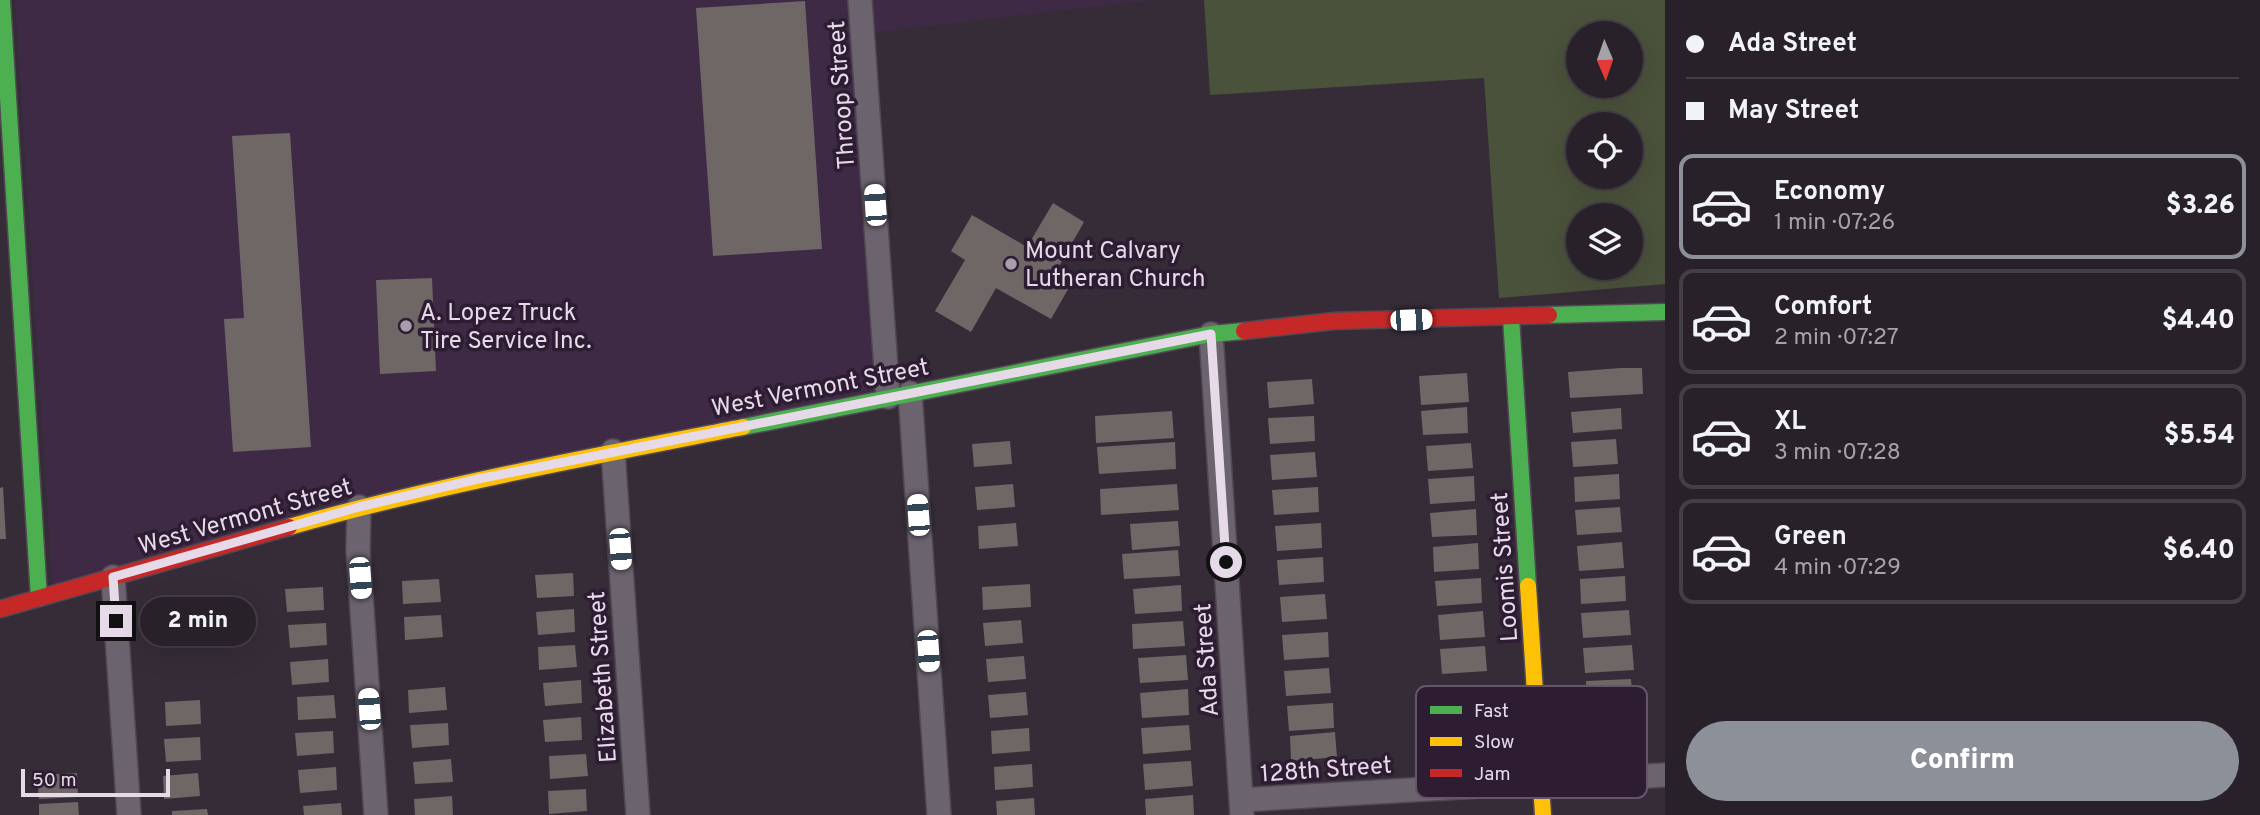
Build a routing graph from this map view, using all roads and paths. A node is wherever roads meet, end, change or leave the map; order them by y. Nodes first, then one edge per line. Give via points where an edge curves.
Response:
1 (2, 0) edge
2 (860, 0) edge
3 (1665, 312) edge
4 (1511, 317) junction
5 (1211, 334) junction
6 (899, 395) junction
7 (613, 451) junction
8 (359, 507) junction
9 (113, 577) junction
10 (39, 598) junction
11 (0, 609) edge
12 (1535, 686) edge
13 (1665, 775) edge
14 (1647, 776) edge
15 (1416, 793) edge
16 (1241, 808) edge
17 (129, 815) edge
18 (376, 815) edge
19 (638, 815) edge
20 (939, 815) edge

1 - 10 street
2 - 6 street, Throop Street
3 - 4 street, West Vermont Street
4 - 5 street, West Vermont Street via 1334,321
4 - 12 street, Loomis Street
5 - 6 street, West Vermont Street
5 - 16 street, Ada Street
6 - 7 street, West Vermont Street
6 - 20 street, Throop Street
7 - 8 street, West Vermont Street
7 - 19 street, Elizabeth Street
8 - 9 street, West Vermont Street
8 - 18 street
9 - 10 street, West Vermont Street
9 - 17 street
10 - 11 street, West Vermont Street
13 - 14 street, 128th Street
15 - 16 street, 128th Street

